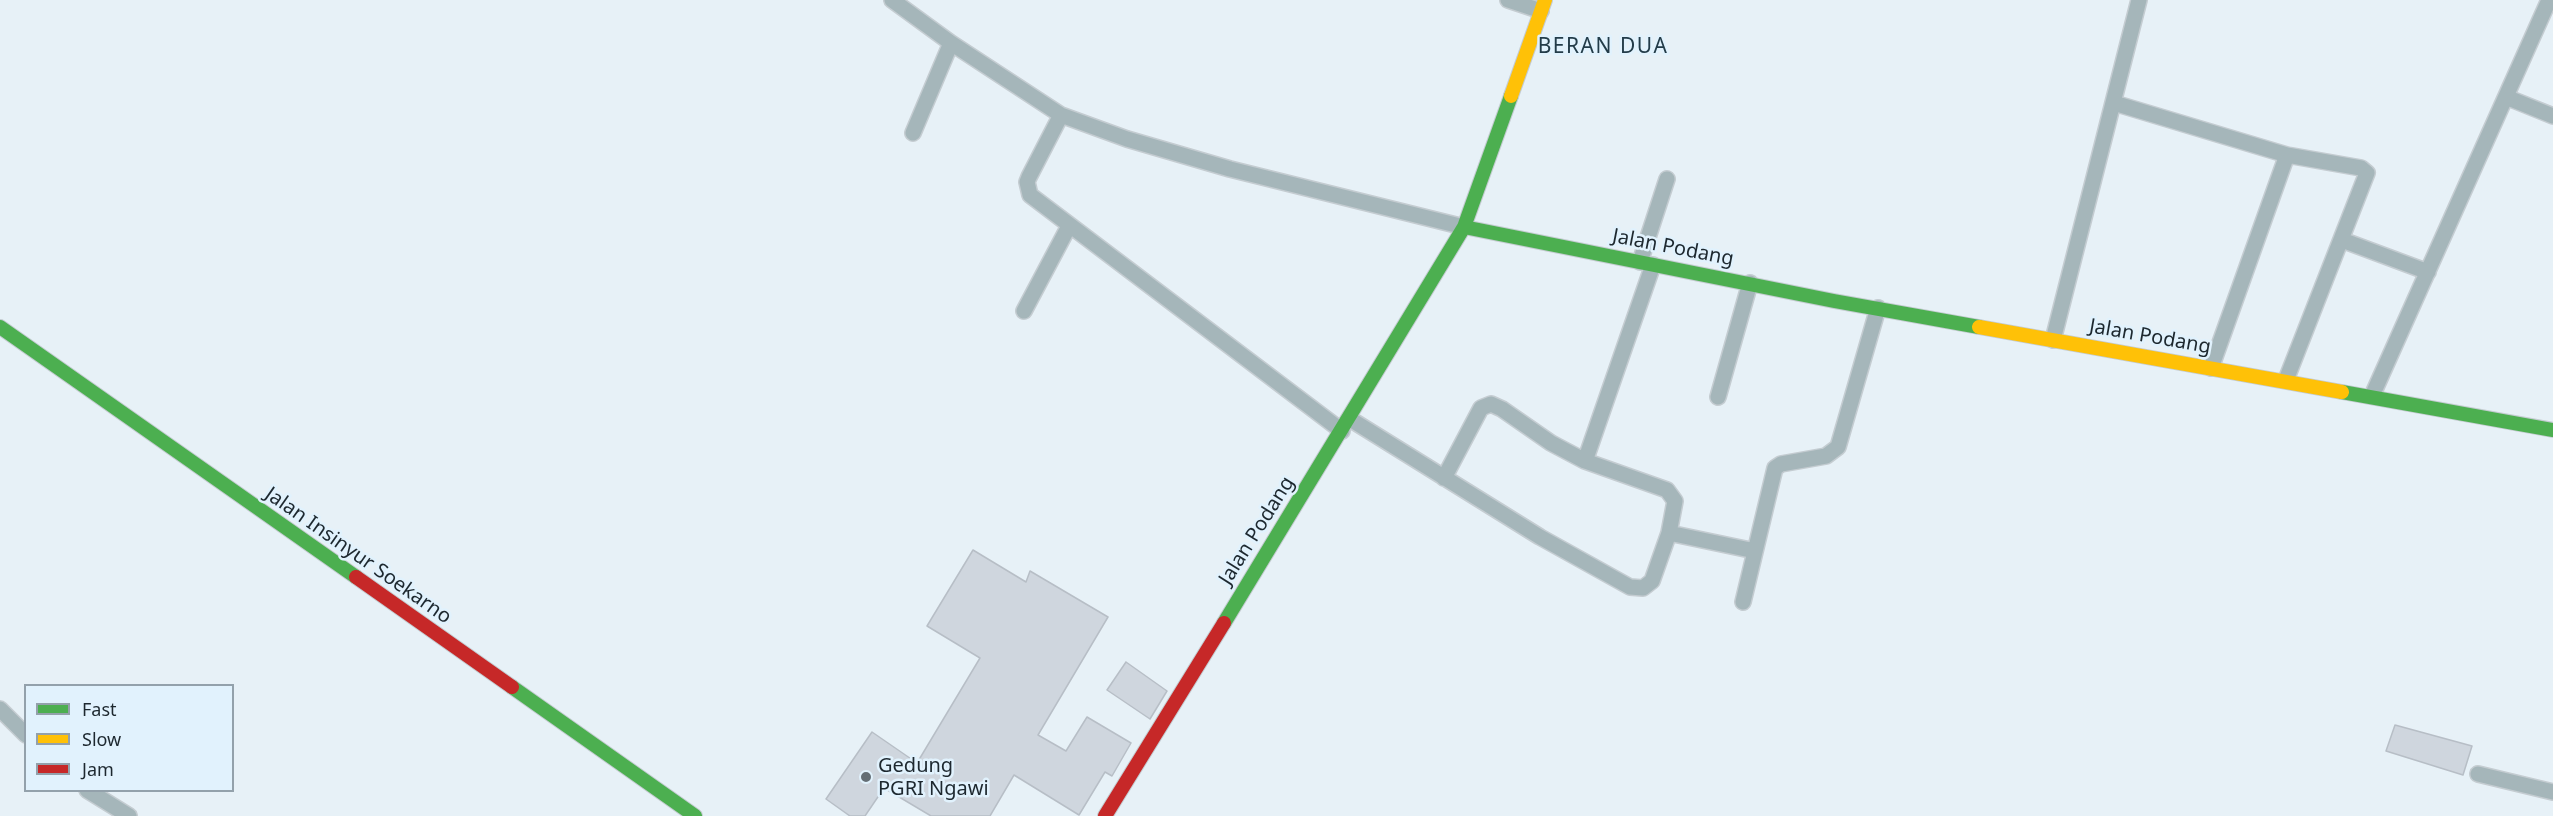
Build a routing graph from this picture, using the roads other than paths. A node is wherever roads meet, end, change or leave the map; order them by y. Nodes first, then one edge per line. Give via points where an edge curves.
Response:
1 (1508, 0) edge
2 (2139, 0) edge
3 (2549, 0) edge
4 (897, 2) edge
5 (1543, 6) edge
6 (951, 43) junction
7 (2506, 97) junction
8 (2114, 104) junction
9 (1061, 115) junction
10 (2553, 116) edge
11 (913, 133) dead end
12 (2287, 155) junction
13 (1668, 179) dead end
14 (1070, 226) junction
15 (1464, 227) junction
16 (2342, 240) junction
17 (1647, 263) junction
18 (2428, 272) junction
19 (1750, 283) junction
20 (1878, 308) junction
21 (1024, 311) dead end
22 (0, 327) edge
23 (2053, 340) junction
24 (2211, 368) junction
25 (2286, 380) junction
26 (2372, 396) junction
27 (1718, 397) dead end
28 (1346, 425) junction
29 (2553, 430) edge
30 (1585, 460) junction
31 (1444, 478) junction
32 (1669, 533) junction
33 (1755, 551) junction
34 (1743, 602) dead end
35 (0, 710) edge
36 (24, 733) edge
37 (2478, 774) dead end
38 (90, 792) edge
39 (2553, 792) edge
40 (129, 816) edge
41 (694, 816) edge
42 (1105, 816) edge

1 - 5 street
2 - 8 street
3 - 7 street
4 - 6 street
5 - 15 main road
6 - 9 street
6 - 11 street
7 - 10 street
7 - 18 street
8 - 12 street
8 - 23 street
9 - 14 street via 1027,182 1030,195
9 - 15 street via 1230,169
12 - 16 street via 2361,168 2367,173
12 - 24 street
13 - 17 street
14 - 21 street
14 - 28 street
15 - 17 main road, Jalan Podang
15 - 28 main road, Jalan Podang
16 - 18 street
16 - 25 street
17 - 19 main road, Jalan Podang
17 - 30 street
18 - 26 street
19 - 20 main road, Jalan Podang
19 - 27 street
20 - 23 main road, Jalan Podang
20 - 33 street via 1838,447 1826,456 1775,468
22 - 41 main road, Jalan Insinyur Soekarno
23 - 24 main road, Jalan Podang
24 - 25 main road, Jalan Podang
25 - 26 main road, Jalan Podang
26 - 29 main road, Jalan Podang
28 - 31 street
28 - 42 main road, Jalan Podang
30 - 31 street via 1491,404 1482,408
30 - 32 street via 1667,490 1675,501
31 - 32 street via 1630,586 1643,588 1652,581
32 - 33 street
33 - 34 street
35 - 36 street
37 - 39 street
38 - 40 street

